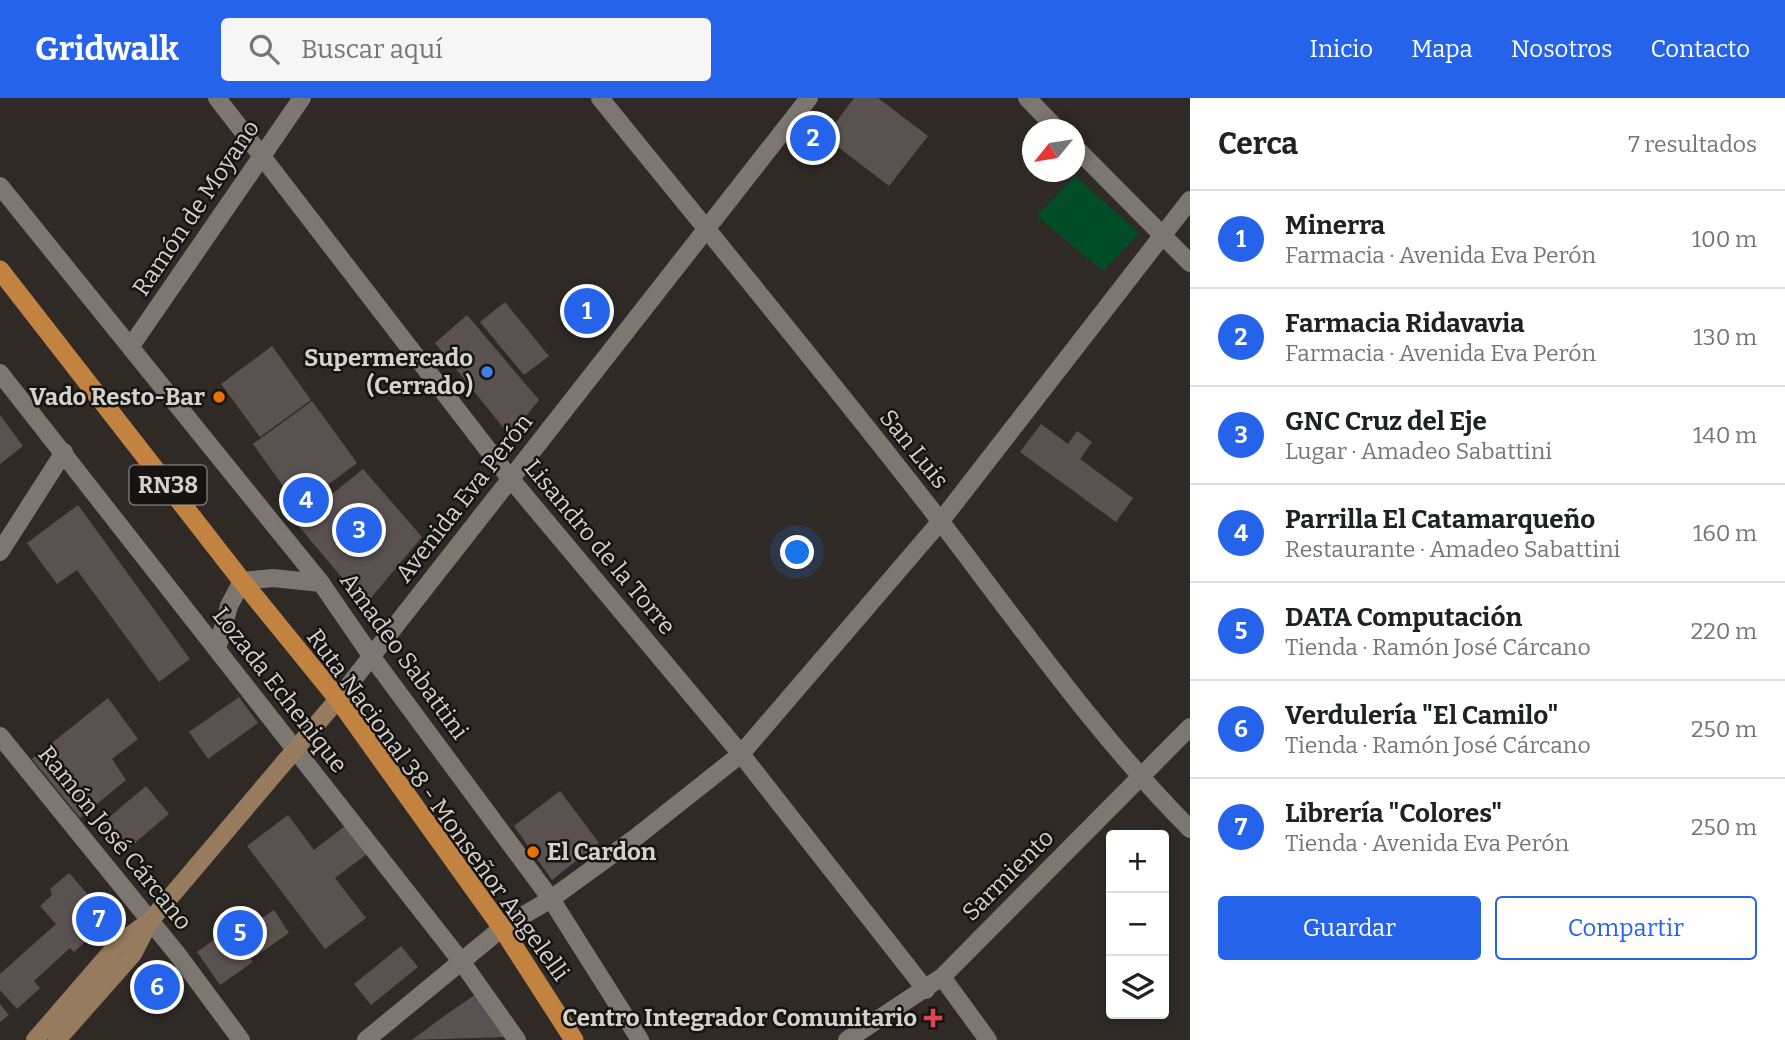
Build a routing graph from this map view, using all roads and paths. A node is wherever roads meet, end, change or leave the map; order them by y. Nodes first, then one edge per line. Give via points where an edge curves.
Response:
1 (217, 98) edge
2 (302, 98) edge
3 (600, 98) edge
4 (809, 98) edge
5 (1027, 98) edge
6 (1047, 119) edge
7 (260, 155) junction
8 (1085, 157) edge
9 (0, 186) edge
10 (1190, 200) edge
11 (708, 231) junction
12 (1163, 234) junction
13 (1190, 263) edge
14 (0, 270) edge
15 (131, 346) junction
16 (0, 373) edge
17 (64, 452) junction
18 (509, 477) junction
19 (940, 522) junction
20 (0, 552) edge
21 (242, 581) junction
22 (321, 583) junction
23 (217, 649) junction
24 (372, 657) junction
25 (338, 699) junction
26 (1190, 727) edge
27 (0, 736) edge
28 (294, 750) junction
29 (740, 754) junction
30 (1139, 777) junction
31 (1190, 829) edge
32 (551, 899) junction
33 (150, 921) junction
34 (502, 928) junction
35 (461, 961) junction
36 (942, 977) junction
37 (926, 990) junction
38 (35, 1040) edge
39 (57, 1040) edge
40 (241, 1040) edge
41 (366, 1040) edge
42 (517, 1040) edge
43 (574, 1040) edge
44 (640, 1040) edge
45 (847, 1040) edge
46 (988, 1040) edge

1 - 7 street, Lisandro de la Torre
2 - 7 street, Ramón de Moyano
3 - 11 street, San Luis
4 - 11 street, Avenida Eva Perón
5 - 6 street
7 - 15 street, Ramón de Moyano
7 - 18 street, Lisandro de la Torre
8 - 12 street
9 - 15 street, Amadeo Sabattini
10 - 12 street
11 - 18 street, Avenida Eva Perón
11 - 19 street, San Luis
12 - 13 street
12 - 19 street
14 - 21 highway, Ruta Nacional 38 - Monseñor Angelelli / RN38
15 - 22 street, Amadeo Sabattini
16 - 17 street, Lozada Echenique
17 - 20 street
17 - 23 street, Lozada Echenique
18 - 24 street, Avenida Eva Perón
18 - 29 street, Lisandro de la Torre
19 - 29 street
19 - 30 street, San Luis via 1043,660
21 - 22 street via 272,578
21 - 23 street via 229,606
21 - 25 highway, Ruta Nacional 38 - Monseñor Angelelli / RN38
22 - 24 street, Amadeo Sabattini
23 - 28 street, Lozada Echenique
24 - 25 street, Avenida Eva Perón
24 - 32 street, Amadeo Sabattini
25 - 28 main road, Avenida Eva Perón
25 - 34 highway, Ruta Nacional 38 - Monseñor Angelelli / RN38
26 - 30 street, Sarmiento
27 - 33 street, Ramón José Cárcano
28 - 33 main road, Avenida Eva Perón
28 - 35 street, Lozada Echenique
29 - 32 street
29 - 37 street, Lisandro de la Torre
30 - 31 street, San Luis
30 - 36 street, Sarmiento
32 - 34 street
32 - 44 street, Amadeo Sabattini
33 - 38 main road, Avenida Eva Perón via 118,944
33 - 39 main road, Avenida Eva Perón via 133,954
33 - 40 street, Ramón José Cárcano
34 - 35 street
34 - 43 highway, Ruta Nacional 38 - Monseñor Angelelli / RN38
35 - 41 street
35 - 42 street, Lozada Echenique
36 - 37 street, Sarmiento
36 - 46 street
37 - 45 street, Sarmiento

